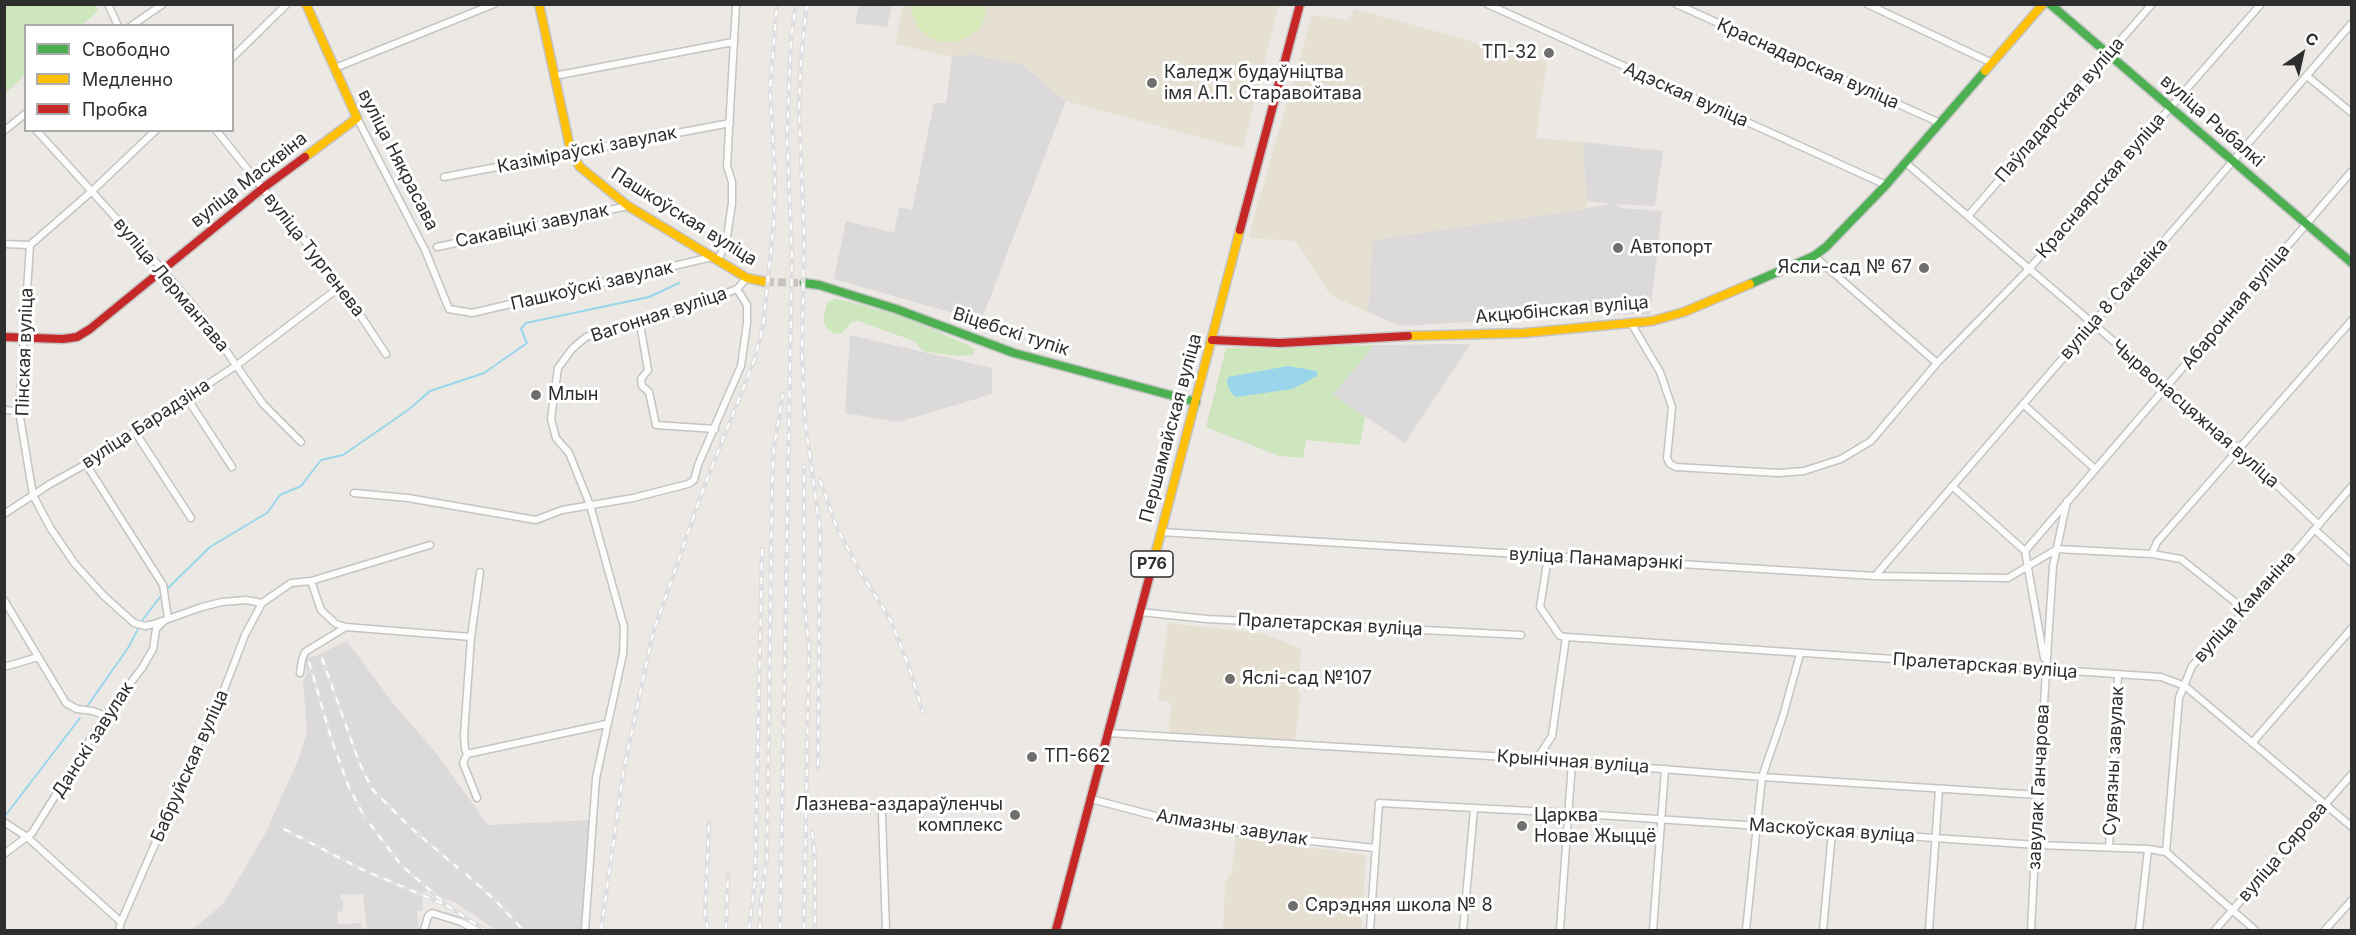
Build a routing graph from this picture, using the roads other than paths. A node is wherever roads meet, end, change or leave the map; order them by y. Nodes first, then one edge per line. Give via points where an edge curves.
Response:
1 (108, 4) edge
2 (163, 4) edge
3 (287, 4) edge
4 (494, 4) edge
5 (539, 4) edge
6 (736, 4) edge
7 (1300, 4) edge
8 (1487, 4) edge
9 (1676, 4) edge
10 (1867, 4) edge
11 (2043, 4) edge
12 (2050, 4) edge
13 (2152, 4) edge
14 (2261, 4) edge
15 (308, 5) edge
16 (2352, 23) edge
17 (117, 24) edge
18 (134, 24) edge
19 (733, 42) junction
20 (2109, 54) junction
21 (234, 56) edge
22 (1992, 63) junction
23 (335, 68) junction
24 (2307, 75) junction
25 (554, 76) junction
26 (2171, 107) junction
27 (2352, 113) edge
28 (24, 116) edge
29 (357, 118) junction
30 (730, 123) junction
31 (1940, 123) junction
32 (4, 131) edge
33 (38, 132) edge
34 (154, 132) edge
35 (218, 132) edge
36 (571, 152) junction
37 (2233, 161) junction
38 (1906, 163) junction
39 (2352, 171) edge
40 (444, 177) dead end
41 (1886, 185) junction
42 (262, 188) junction
43 (91, 192) junction
44 (628, 206) junction
45 (1968, 216) junction
46 (2306, 224) junction
47 (4, 244) edge
48 (30, 245) junction
49 (437, 247) dead end
50 (1814, 256) junction
51 (714, 259) junction
52 (2352, 263) edge
53 (2029, 269) junction
54 (163, 270) junction
55 (747, 279) junction
56 (766, 282) tunnel mouth
57 (804, 283) tunnel mouth
58 (341, 286) junction
59 (737, 289) junction
60 (472, 313) joint
61 (2352, 320) edge
62 (1631, 323) junction
63 (640, 324) junction
64 (2093, 324) junction
65 (4, 337) edge
66 (24, 338) junction
67 (1212, 340) junction
68 (386, 354) dead end
69 (1937, 363) junction
70 (237, 365) junction
71 (2167, 389) junction
72 (187, 398) junction
73 (1196, 402) junction
74 (2023, 404) junction
75 (4, 410) edge
76 (20, 411) junction
77 (715, 429) junction
78 (135, 432) junction
79 (301, 442) dead end
80 (2239, 449) junction
81 (86, 464) junction
82 (232, 466) dead end
83 (2095, 469) junction
84 (1952, 486) junction
85 (2352, 486) edge
86 (354, 493) dead end
87 (33, 495) junction
88 (2068, 501) junction
89 (590, 505) junction
90 (4, 514) edge
91 (191, 518) dead end
92 (2317, 527) junction
93 (1161, 532) junction
94 (430, 545) dead end
95 (2057, 549) junction
96 (2025, 552) junction
97 (2152, 554) junction
98 (1548, 557) junction
99 (2352, 562) edge
100 (2029, 567) junction
101 (480, 572) dead end
102 (1875, 576) junction
103 (311, 581) junction
104 (4, 600) edge
105 (262, 603) junction
106 (2245, 610) junction
107 (1140, 612) junction
108 (168, 618) junction
109 (346, 627) junction
110 (2352, 628) edge
111 (1521, 634) dead end
112 (471, 637) junction
113 (1566, 637) junction
114 (1800, 654) junction
115 (38, 657) junction
116 (4, 668) edge
117 (2046, 670) junction
118 (300, 673) dead end
119 (2118, 675) junction
120 (2185, 686) junction
121 (105, 716) junction
122 (606, 724) junction
123 (1108, 733) junction
124 (2252, 743) junction
125 (468, 754) junction
126 (1536, 760) junction
127 (1572, 762) junction
128 (1665, 769) junction
129 (2352, 774) edge
130 (1762, 777) junction
131 (1940, 789) junction
132 (2038, 795) junction
133 (477, 798) dead end
134 (1090, 799) junction
135 (2325, 804) junction
136 (1474, 809) junction
137 (1569, 813) junction
138 (882, 815) dead end
139 (1661, 819) junction
140 (4, 822) edge
141 (1755, 825) junction
142 (2352, 826) edge
143 (1832, 832) junction
144 (27, 837) junction
145 (1936, 838) junction
146 (2037, 845) junction
147 (2109, 847) junction
148 (1375, 848) junction
149 (2148, 849) junction
150 (2166, 852) junction
151 (4, 854) edge
152 (2352, 900) edge
153 (2231, 912) junction
154 (121, 922) junction
155 (119, 930) edge
156 (424, 930) edge
157 (476, 930) edge
158 (585, 930) edge
159 (886, 930) edge
160 (1056, 930) edge
161 (1370, 930) edge
162 (1463, 930) edge
163 (1560, 930) edge
164 (1653, 930) edge
165 (1746, 930) edge
166 (1822, 930) edge
167 (1929, 930) edge
168 (2031, 930) edge
169 (2139, 930) edge
170 (2215, 930) edge
171 (2255, 930) edge
172 (2325, 930) edge

1 - 17 street
2 - 18 street
3 - 21 street
4 - 23 street
5 - 25 main road, Пашкоўская вуліца
6 - 19 street
7 - 67 main road, Першамайская вуліца / Р76
8 - 41 street, Адэская вуліца
9 - 31 street, Краснадарская вуліца
10 - 22 street
11 - 22 main road, Акцюбінская вуліца
12 - 20 main road, вуліца Рыбалкі
13 - 20 street, Паўладарская вуліца
14 - 26 street, Краснаярская вуліца
15 - 23 main road, вуліца Някрасава
16 - 24 street, вуліца 8 Сакавіка
19 - 25 street
19 - 30 street
20 - 26 main road, вуліца Рыбалкі
20 - 45 street, Паўладарская вуліца
22 - 31 main road, Акцюбінская вуліца
23 - 29 main road, вуліца Някрасава
24 - 27 street
24 - 37 street, вуліца 8 Сакавіка
25 - 36 main road, Пашкоўская вуліца
26 - 37 main road, вуліца Рыбалкі
26 - 53 street, Краснаярская вуліца
28 - 32 street
29 - 42 main road, вуліца Масквіна
29 - 60 street, вуліца Някрасава via 425,250 449,309
30 - 36 street, Казіміраўскі завулак
30 - 51 street via 727,166 732,203 726,244
31 - 38 main road, Акцюбінская вуліца
33 - 43 street, вуліца Лермантава
34 - 43 street
35 - 42 street, вуліца Тургенева
36 - 40 street, Казіміраўскі завулак
36 - 44 main road, Пашкоўская вуліца via 590,177
37 - 46 main road, вуліца Рыбалкі
37 - 64 street, вуліца 8 Сакавіка
38 - 41 main road, Акцюбінская вуліца
38 - 45 street, Чырвонасцяжная вуліца
39 - 46 street, Абаронная вуліца
41 - 50 main road, Акцюбінская вуліца
42 - 54 main road, вуліца Масквіна
42 - 58 street, вуліца Тургенева
43 - 48 street
43 - 54 street, вуліца Лермантава
44 - 49 street, Сакавіцкі завулак
44 - 51 main road, Пашкоўская вуліца
45 - 53 street, Чырвонасцяжная вуліца
46 - 52 main road, вуліца Рыбалкі
46 - 71 street, Абаронная вуліца
47 - 48 street
48 - 66 street, Пінская вуліца
50 - 62 main road, Акцюбінская вуліца via 1684,312
50 - 69 street
51 - 55 main road, Пашкоўская вуліца
51 - 60 street, Пашкоўскі завулак
53 - 64 street, Чырвонасцяжная вуліца
53 - 69 street, Краснаярская вуліца
54 - 66 main road, вуліца Масквіна via 77,337
54 - 70 street, вуліца Лермантава
55 - 56 main road, Пашкоўская вуліца
55 - 59 street, Вагонная вуліца
57 - 73 main road, Віцебскі тупік via 896,309 1014,353
58 - 68 street, вуліца Тургенева
58 - 70 street, вуліца Барадзіна
59 - 63 street, Вагонная вуліца
59 - 77 street via 747,305 741,366
61 - 80 street
62 - 67 main road, Акцюбінская вуліца via 1524,333 1280,343
62 - 69 street, Краснаярская вуліца via 1660,372 1672,406 1667,458 1676,467 1778,473 1804,471 1841,459 1871,441
63 - 77 street via 648,370 641,379 642,387 649,392 656,425
63 - 89 street, Вагонная вуліца via 586,337 558,368 551,419 556,438 568,453
64 - 71 street, Чырвонасцяжная вуліца
64 - 74 street, вуліца 8 Сакавіка
65 - 66 main road, вуліца Масквіна
66 - 76 street, Пінская вуліца
67 - 73 main road, Першамайская вуліца / Р76
70 - 72 street, вуліца Барадзіна
70 - 79 street, вуліца Лермантава via 263,404
71 - 80 street, Чырвонасцяжная вуліца
71 - 83 street, Абаронная вуліца
72 - 78 street, вуліца Барадзіна
72 - 82 street
73 - 93 main road, Першамайская вуліца / Р76
74 - 83 street
74 - 84 street, вуліца 8 Сакавіка
75 - 76 street
76 - 87 street, Пінская вуліца
77 - 89 street via 694,480 688,484
78 - 81 street, вуліца Барадзіна
78 - 91 street
80 - 92 street, Чырвонасцяжная вуліца
80 - 97 street via 2157,542
81 - 87 street, вуліца Барадзіна
81 - 108 street via 163,585
83 - 88 street, Абаронная вуліца
84 - 96 street
84 - 102 street, вуліца 8 Сакавіка
85 - 92 street, вуліца Каманіна
86 - 89 street via 536,520
87 - 90 street, вуліца Барадзіна
87 - 108 street, Пінская вуліца via 75,564 120,611 146,626
88 - 95 street, завулак Ганчарова
88 - 96 street, Абаронная вуліца
89 - 122 street via 624,627 623,654
92 - 99 street, Чырвонасцяжная вуліца
92 - 106 street, вуліца Каманіна
93 - 98 street, вуліца Панамарэнкі
93 - 107 main road, Першамайская вуліца / Р76
94 - 103 street, Бабруйская вуліца
95 - 97 street
95 - 100 street, вуліца Панамарэнкі
95 - 117 street, завулак Ганчарова
96 - 100 street
97 - 106 street via 2181,559
98 - 102 street, вуліца Панамарэнкі
98 - 113 street via 1540,607 1560,636
100 - 102 street, вуліца Панамарэнкі via 2008,578
100 - 117 street
101 - 112 street
103 - 105 street, Бабруйская вуліца via 291,583
103 - 109 street via 321,610 336,624
104 - 115 street
105 - 108 street via 222,602
105 - 154 street, Бабруйская вуліца
106 - 120 street, вуліца Каманіна via 2192,666
107 - 111 street, Пралетарская вуліца via 1207,619
107 - 123 main road, Першамайская вуліца / Р76
108 - 121 street, Данскі завулак via 156,628 153,649 142,668
109 - 112 street
109 - 118 street via 305,652
110 - 124 street
112 - 125 street via 464,735
113 - 114 street, Пралетарская вуліца
113 - 126 street via 1552,736
114 - 117 street, Пралетарская вуліца
114 - 130 street
115 - 116 street
115 - 121 street via 66,703
117 - 119 street, Пралетарская вуліца
117 - 132 street, завулак Ганчарова
119 - 120 street, Пралетарская вуліца via 2161,677
119 - 147 street, Сувязны завулак
120 - 124 street, Пралетарская вуліца
120 - 150 street, вуліца Каманіна via 2179,698
121 - 144 street, Данскі завулак
122 - 125 street
122 - 158 street via 596,778
123 - 126 street, Крынічная вуліца
123 - 134 main road, Першамайская вуліца / Р76
124 - 135 street, Пралетарская вуліца
125 - 133 street via 463,763
126 - 127 street, Крынічная вуліца
127 - 128 street, Крынічная вуліца
127 - 137 street
128 - 130 street, Крынічная вуліца
128 - 139 street
129 - 135 street, вуліца Сярова
130 - 131 street, Крынічная вуліца
130 - 141 street
131 - 132 street, Крынічная вуліца
131 - 145 street
132 - 146 street, завулак Ганчарова
134 - 148 street, Алмазны завулак via 1178,822
134 - 160 main road, Першамайская вуліца / Р76
135 - 142 street, Пралетарская вуліца
135 - 153 street, вуліца Сярова
136 - 137 street, Маскоўская вуліца
136 - 148 street, Маскоўская вуліца via 1379,803
136 - 162 street
137 - 139 street, Маскоўская вуліца
137 - 163 street
138 - 159 street
139 - 141 street, Маскоўская вуліца
139 - 164 street
140 - 144 street
141 - 143 street, Маскоўская вуліца
141 - 165 street
143 - 145 street, Маскоўская вуліца
143 - 166 street
144 - 151 street, Данскі завулак
144 - 154 street
145 - 146 street, Маскоўская вуліца
145 - 167 street
146 - 147 street, Маскоўская вуліца
146 - 168 street, завулак Ганчарова
147 - 149 street, Маскоўская вуліца
148 - 161 street
149 - 150 street, Маскоўская вуліца
149 - 169 street
150 - 153 street
152 - 172 street
153 - 170 street, вуліца Сярова
153 - 171 street
154 - 155 street, Бабруйская вуліца
156 - 157 street via 432,913

